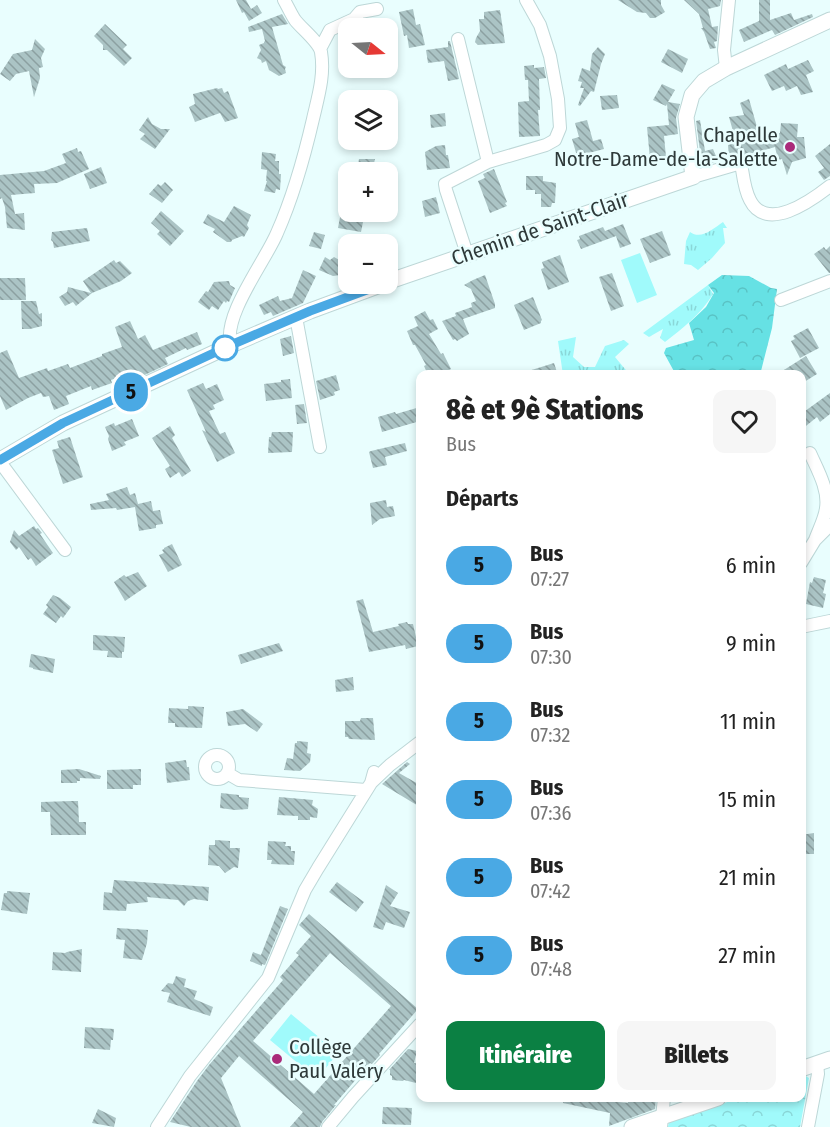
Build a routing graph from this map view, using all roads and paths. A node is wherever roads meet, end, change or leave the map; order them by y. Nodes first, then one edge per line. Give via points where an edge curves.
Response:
1 (284, 0) edge
2 (526, 0) edge
3 (729, 0) edge
4 (377, 9) dead end
5 (830, 20) edge
6 (459, 39) dead end
7 (320, 49) junction
8 (726, 68) junction
9 (488, 162) junction
10 (693, 177) junction
11 (830, 186) edge
12 (467, 254) junction
13 (398, 278) edge
14 (830, 281) edge
15 (356, 294) edge
16 (781, 300) dead end
17 (296, 317) junction
18 (231, 345) junction
19 (320, 447) dead end
20 (810, 453) dead end
21 (0, 461) edge
22 (830, 525) edge
23 (815, 540) junction
24 (65, 550) dead end
25 (806, 555) edge
26 (830, 621) edge
27 (806, 626) edge
28 (416, 745) edge
29 (227, 773) dead end
30 (370, 782) junction
31 (416, 1027) edge
32 (824, 1061) edge
33 (806, 1067) edge
34 (664, 1102) edge
35 (709, 1102) edge
36 (662, 1122) edge
37 (157, 1127) edge
38 (328, 1127) edge
39 (632, 1127) edge
40 (808, 1127) edge

1 - 7 street
2 - 9 street via 540,25 550,56 560,128 555,140 546,145
3 - 8 street
4 - 7 street via 360,12 330,30
5 - 8 street
6 - 9 street
7 - 18 street via 323,78 304,155 277,235 236,312
8 - 10 street via 704,81 692,94 686,117
9 - 12 street via 445,184
10 - 11 street via 741,163 750,200 757,210 777,215 798,207
10 - 12 street, Chemin de Saint-Clair
12 - 13 street, Chemin de Saint-Clair
14 - 16 street
15 - 17 street, Chemin de Saint-Clair
17 - 18 street, Chemin de Saint-Clair
17 - 19 street
18 - 21 street, Chemin de Saint-Clair via 63,423
20 - 23 street via 826,499
21 - 24 street
22 - 23 street
23 - 25 street
26 - 27 street
28 - 30 street
29 - 30 street via 239,780
30 - 37 street via 305,890 268,978 189,1076
31 - 38 street
32 - 33 street
32 - 40 street
34 - 36 street
35 - 36 street
36 - 39 street

